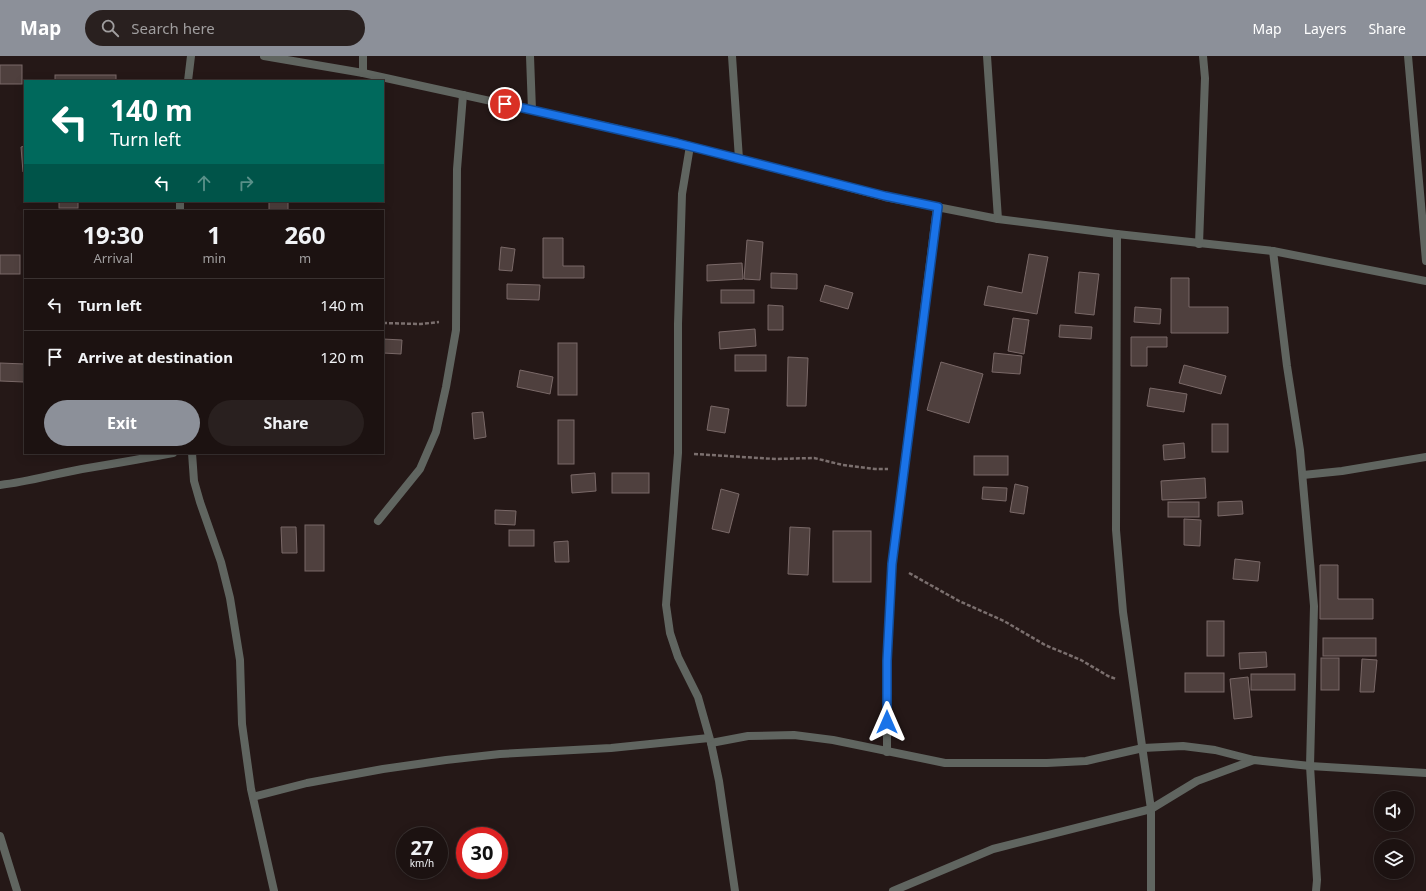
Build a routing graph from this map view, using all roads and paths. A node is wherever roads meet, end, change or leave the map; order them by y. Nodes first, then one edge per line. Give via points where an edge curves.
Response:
1 (191, 56) edge
2 (264, 56) edge
3 (363, 56) edge
4 (530, 56) edge
5 (732, 56) edge
6 (987, 56) edge
7 (1203, 56) edge
8 (1408, 56) edge
9 (363, 73) junction
10 (188, 80) edge
11 (463, 95) junction
12 (532, 110) junction
13 (690, 146) junction
14 (739, 159) junction
15 (938, 207) junction
16 (998, 219) junction
17 (1117, 234) junction
18 (1199, 244) junction
19 (1273, 251) junction
20 (1426, 262) edge
21 (1426, 281) edge
22 (456, 321) junction
23 (384, 323) edge
24 (678, 453) junction
25 (167, 454) edge
26 (192, 454) edge
27 (1426, 457) edge
28 (904, 468) junction
29 (1303, 475) junction
30 (0, 485) edge
31 (378, 520) dead end
32 (892, 564) junction
33 (1133, 685) junction
34 (710, 740) junction
35 (1143, 748) junction
36 (887, 752) junction
37 (1254, 760) junction
38 (1310, 766) junction
39 (1426, 773) edge
40 (253, 797) junction
41 (1151, 810) junction
42 (0, 836) edge
43 (17, 891) edge
44 (274, 891) edge
45 (735, 891) edge
46 (893, 891) edge
47 (1151, 891) edge
48 (1316, 891) edge

1 - 10 street
2 - 9 street
3 - 9 street
4 - 12 street
5 - 14 street
6 - 16 street
7 - 18 street via 1205,78
8 - 20 street
9 - 11 street
11 - 12 street
11 - 22 street via 457,169
12 - 13 street
13 - 14 street
13 - 24 street via 682,194
14 - 15 street
15 - 16 street
15 - 28 street
16 - 17 street
17 - 18 street
17 - 33 street via 1116,530 1122,612
18 - 19 street
19 - 21 street
19 - 29 street
22 - 23 path via 421,324
22 - 31 street via 436,432 420,469
24 - 28 path via 776,459 814,458 875,469
24 - 34 street via 666,605 670,633 678,657 698,697
25 - 30 street
26 - 40 street via 194,481 230,598 240,660 242,724
27 - 29 street
28 - 32 street
29 - 38 street via 1314,606
32 - 33 path via 959,601 1004,621 1045,645 1081,660 1108,676
32 - 36 street via 887,661
33 - 35 street
34 - 36 street via 794,735 833,740
34 - 40 street via 446,760 307,783
34 - 45 street via 719,781
35 - 36 street via 1086,761 1047,763 945,763
35 - 37 street via 1183,746 1215,750
35 - 41 street
37 - 38 street
37 - 41 street via 1197,781
38 - 39 street
38 - 48 street
40 - 44 street
41 - 46 street via 993,849
41 - 47 street
42 - 43 street

